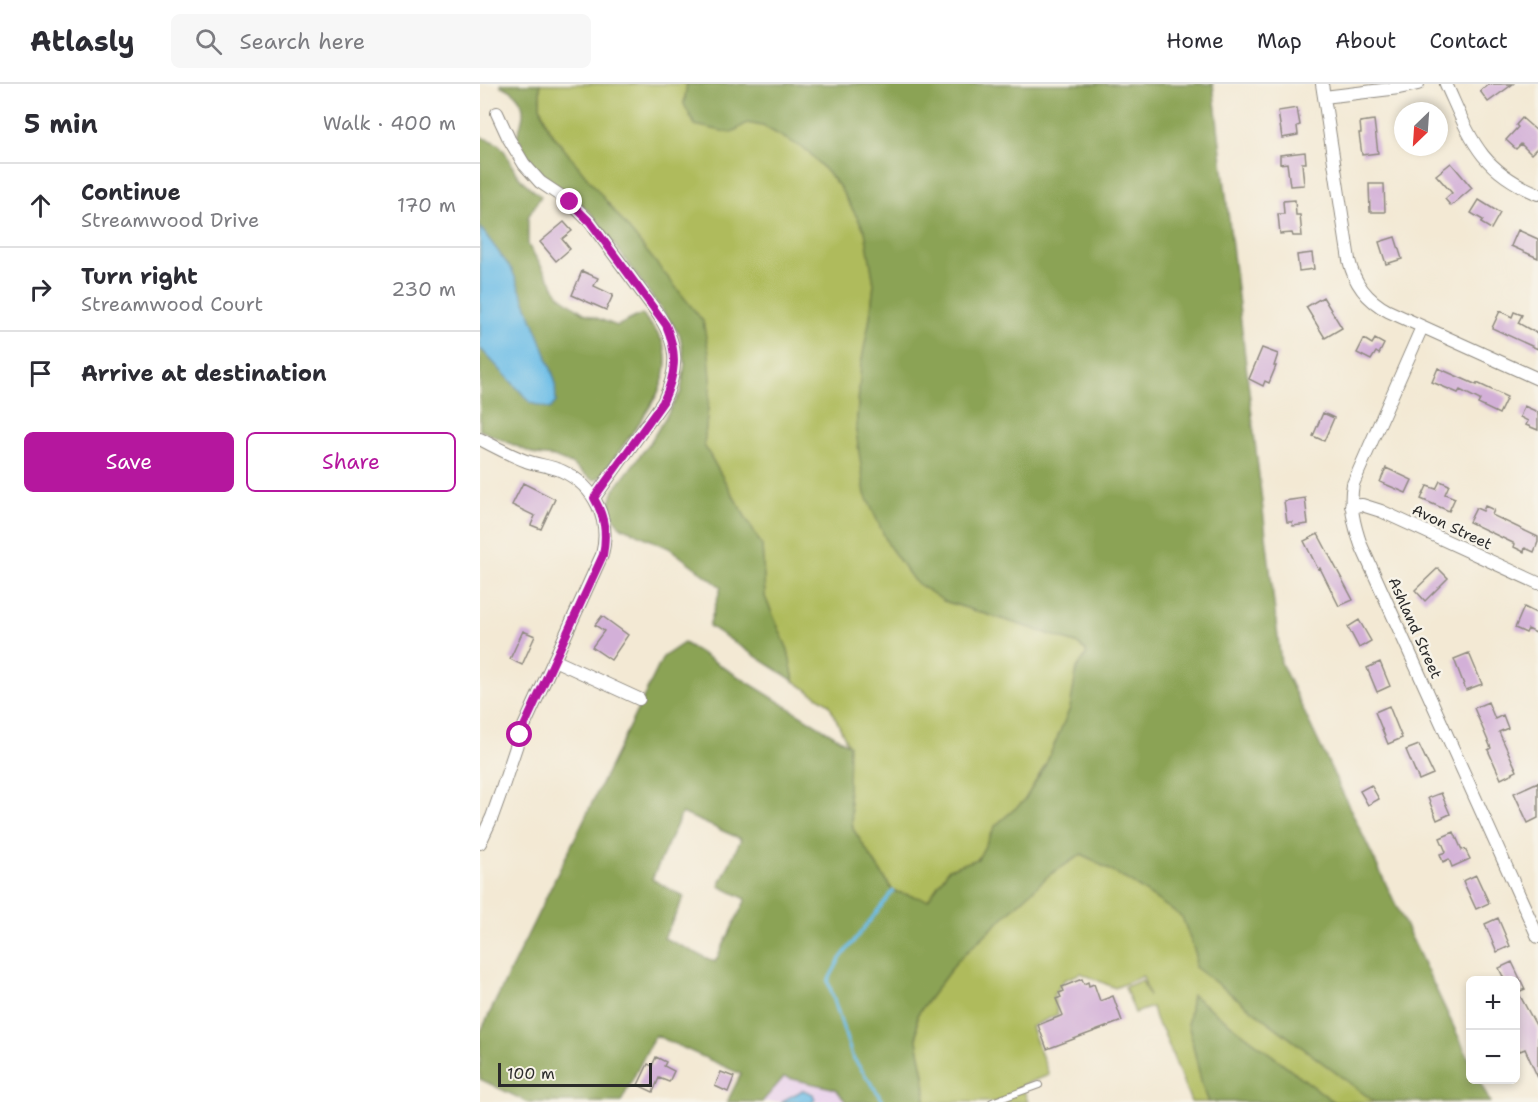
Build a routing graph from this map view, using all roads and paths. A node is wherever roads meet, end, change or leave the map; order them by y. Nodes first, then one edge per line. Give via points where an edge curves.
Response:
1 (1418, 84) edge
2 (1446, 84) edge
3 (1323, 90) edge
4 (497, 113) dead end
5 (1538, 194) edge
6 (1422, 327) junction
7 (1538, 380) edge
8 (480, 440) edge
9 (594, 498) junction
10 (1351, 506) junction
11 (1538, 583) edge
12 (554, 660) junction
13 (639, 699) dead end
14 (480, 843) edge
15 (1538, 937) edge
16 (1039, 1085) dead end
17 (992, 1102) edge

1 - 3 street
2 - 5 street via 1469,136 1486,159 1504,177
3 - 6 street via 1353,274 1364,293 1380,307
4 - 9 street via 524,164 590,222 671,337 675,364 663,402
6 - 7 street
6 - 10 street, Ashland Street via 1356,473
8 - 9 street via 524,460 564,472
9 - 12 street via 605,526 603,555
10 - 11 street, Avon Street via 1381,511
10 - 15 street, Ashland Street via 1361,545
12 - 13 street
12 - 14 street via 520,735
16 - 17 lane

